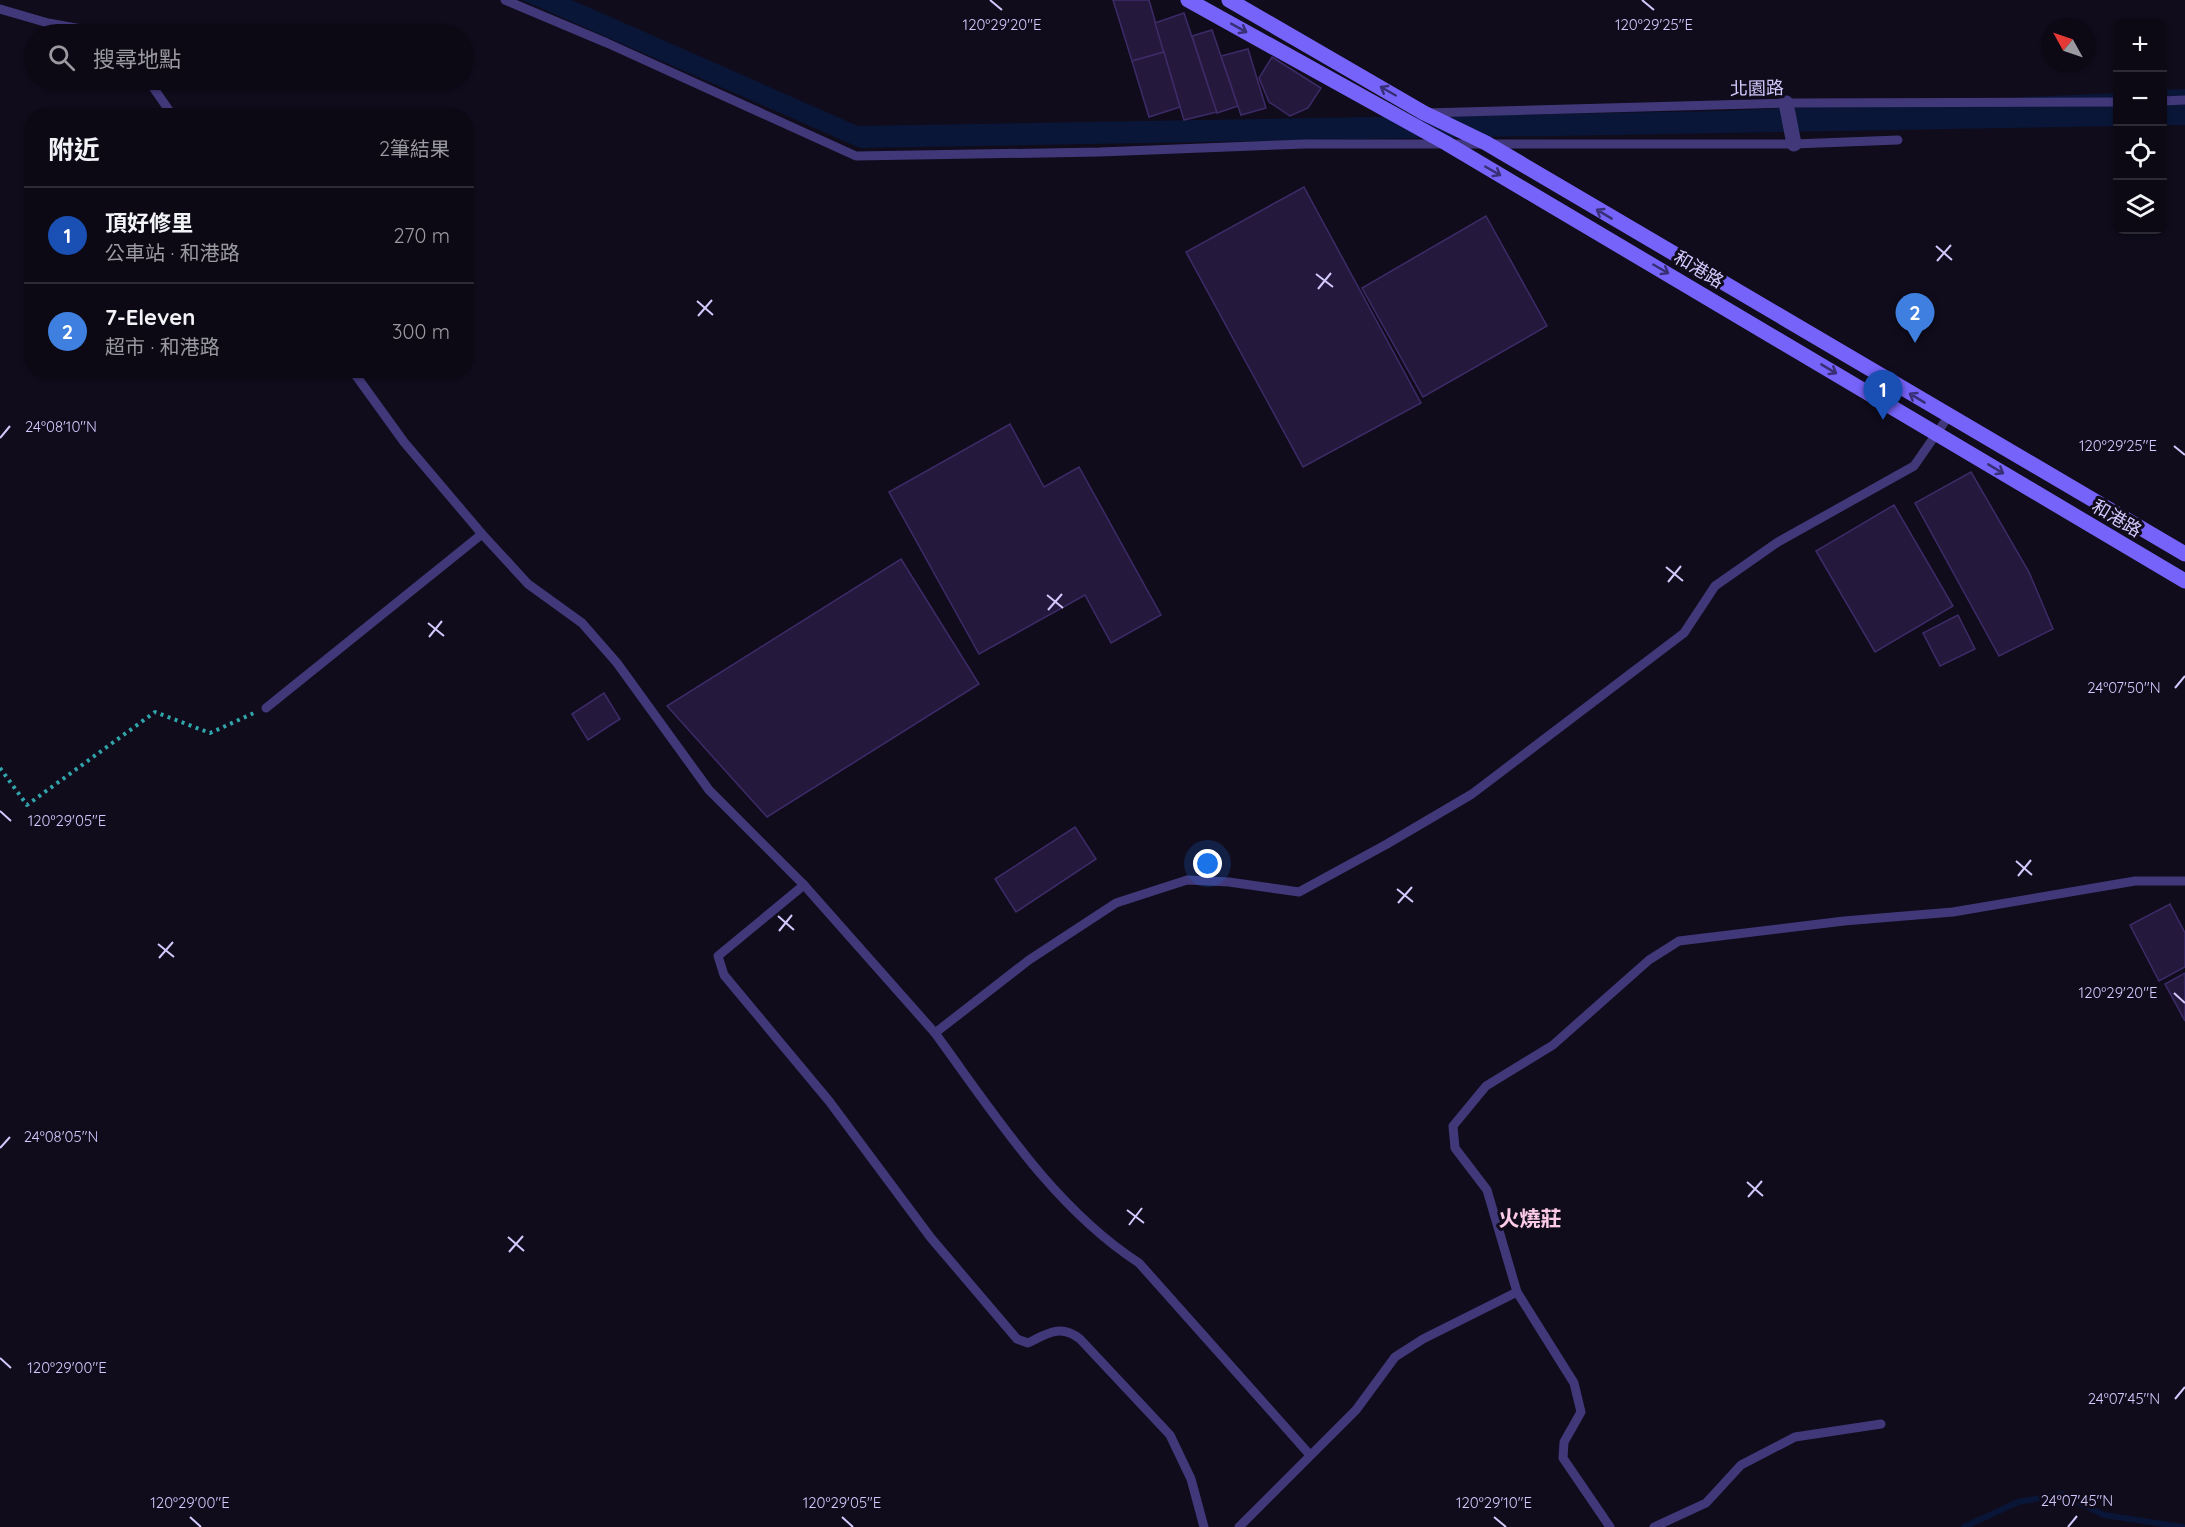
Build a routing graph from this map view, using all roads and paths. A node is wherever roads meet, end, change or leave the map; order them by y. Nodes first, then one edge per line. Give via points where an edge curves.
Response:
1 (505, 0) edge
2 (1188, 0) edge
3 (1229, 0) edge
4 (0, 9) edge
5 (54, 24) edge
6 (155, 90) edge
7 (2185, 100) edge
8 (2167, 101) edge
9 (2113, 102) edge
10 (1786, 103) junction
11 (168, 108) edge
12 (1424, 113) junction
13 (1402, 118) junction
14 (1898, 140) dead end
15 (1446, 143) junction
16 (1486, 144) junction
17 (1794, 144) junction
18 (1756, 303) junction
19 (1747, 320) junction
20 (358, 378) edge
21 (1948, 417) junction
22 (1937, 434) junction
23 (482, 534) junction
24 (2185, 554) edge
25 (2185, 581) edge
26 (266, 708) joint
27 (0, 768) edge
28 (2185, 881) edge
29 (804, 885) junction
30 (935, 1033) junction
31 (1517, 1292) junction
32 (1881, 1424) dead end
33 (1310, 1455) junction
34 (1204, 1527) edge
35 (1239, 1527) edge
36 (1610, 1527) edge
37 (1654, 1527) edge

1 - 15 lane via 856,156
2 -> 13 main road, 和港路
12 -> 3 main road, 和港路
4 - 5 lane
6 - 11 lane
7 - 8 lane
9 - 10 lane, 北園路
10 - 12 lane, 北園路
10 - 17 street
12 - 13 lane, 北園路
12 - 16 main road, 和港路
13 - 15 main road, 和港路
14 - 17 lane
15 - 16 lane
15 -> 19 main road, 和港路
16 - 17 lane
18 -> 16 main road, 和港路
18 - 19 main road
21 -> 18 main road, 和港路
19 -> 22 main road, 和港路
20 - 23 lane via 404,442
21 - 22 lane
21 - 24 main road, 和港路
22 -> 25 main road, 和港路
22 - 30 lane via 1914,466 1778,542 1715,586 1684,633 1472,794 1299,891 1187,880 1116,903 1029,960
23 - 26 lane
23 - 29 lane via 528,584 582,623 617,663 709,790
26 - 27 path via 210,733 155,712 27,805
28 - 31 lane via 2135,881 1953,912 1679,941 1649,960 1553,1045 1486,1086 1453,1126 1455,1148 1487,1190
29 - 30 lane
29 - 34 lane via 718,957 724,975 828,1101 930,1238 1017,1339 1028,1343 1058,1329 1070,1331 1170,1436 1191,1479
30 - 33 lane via 1032,1166 1111,1245 1139,1263
31 - 33 lane via 1395,1357 1356,1410
31 - 36 lane via 1574,1383 1581,1412 1564,1442 1563,1458
32 - 37 lane via 1795,1437 1741,1465 1706,1503
33 - 35 lane

